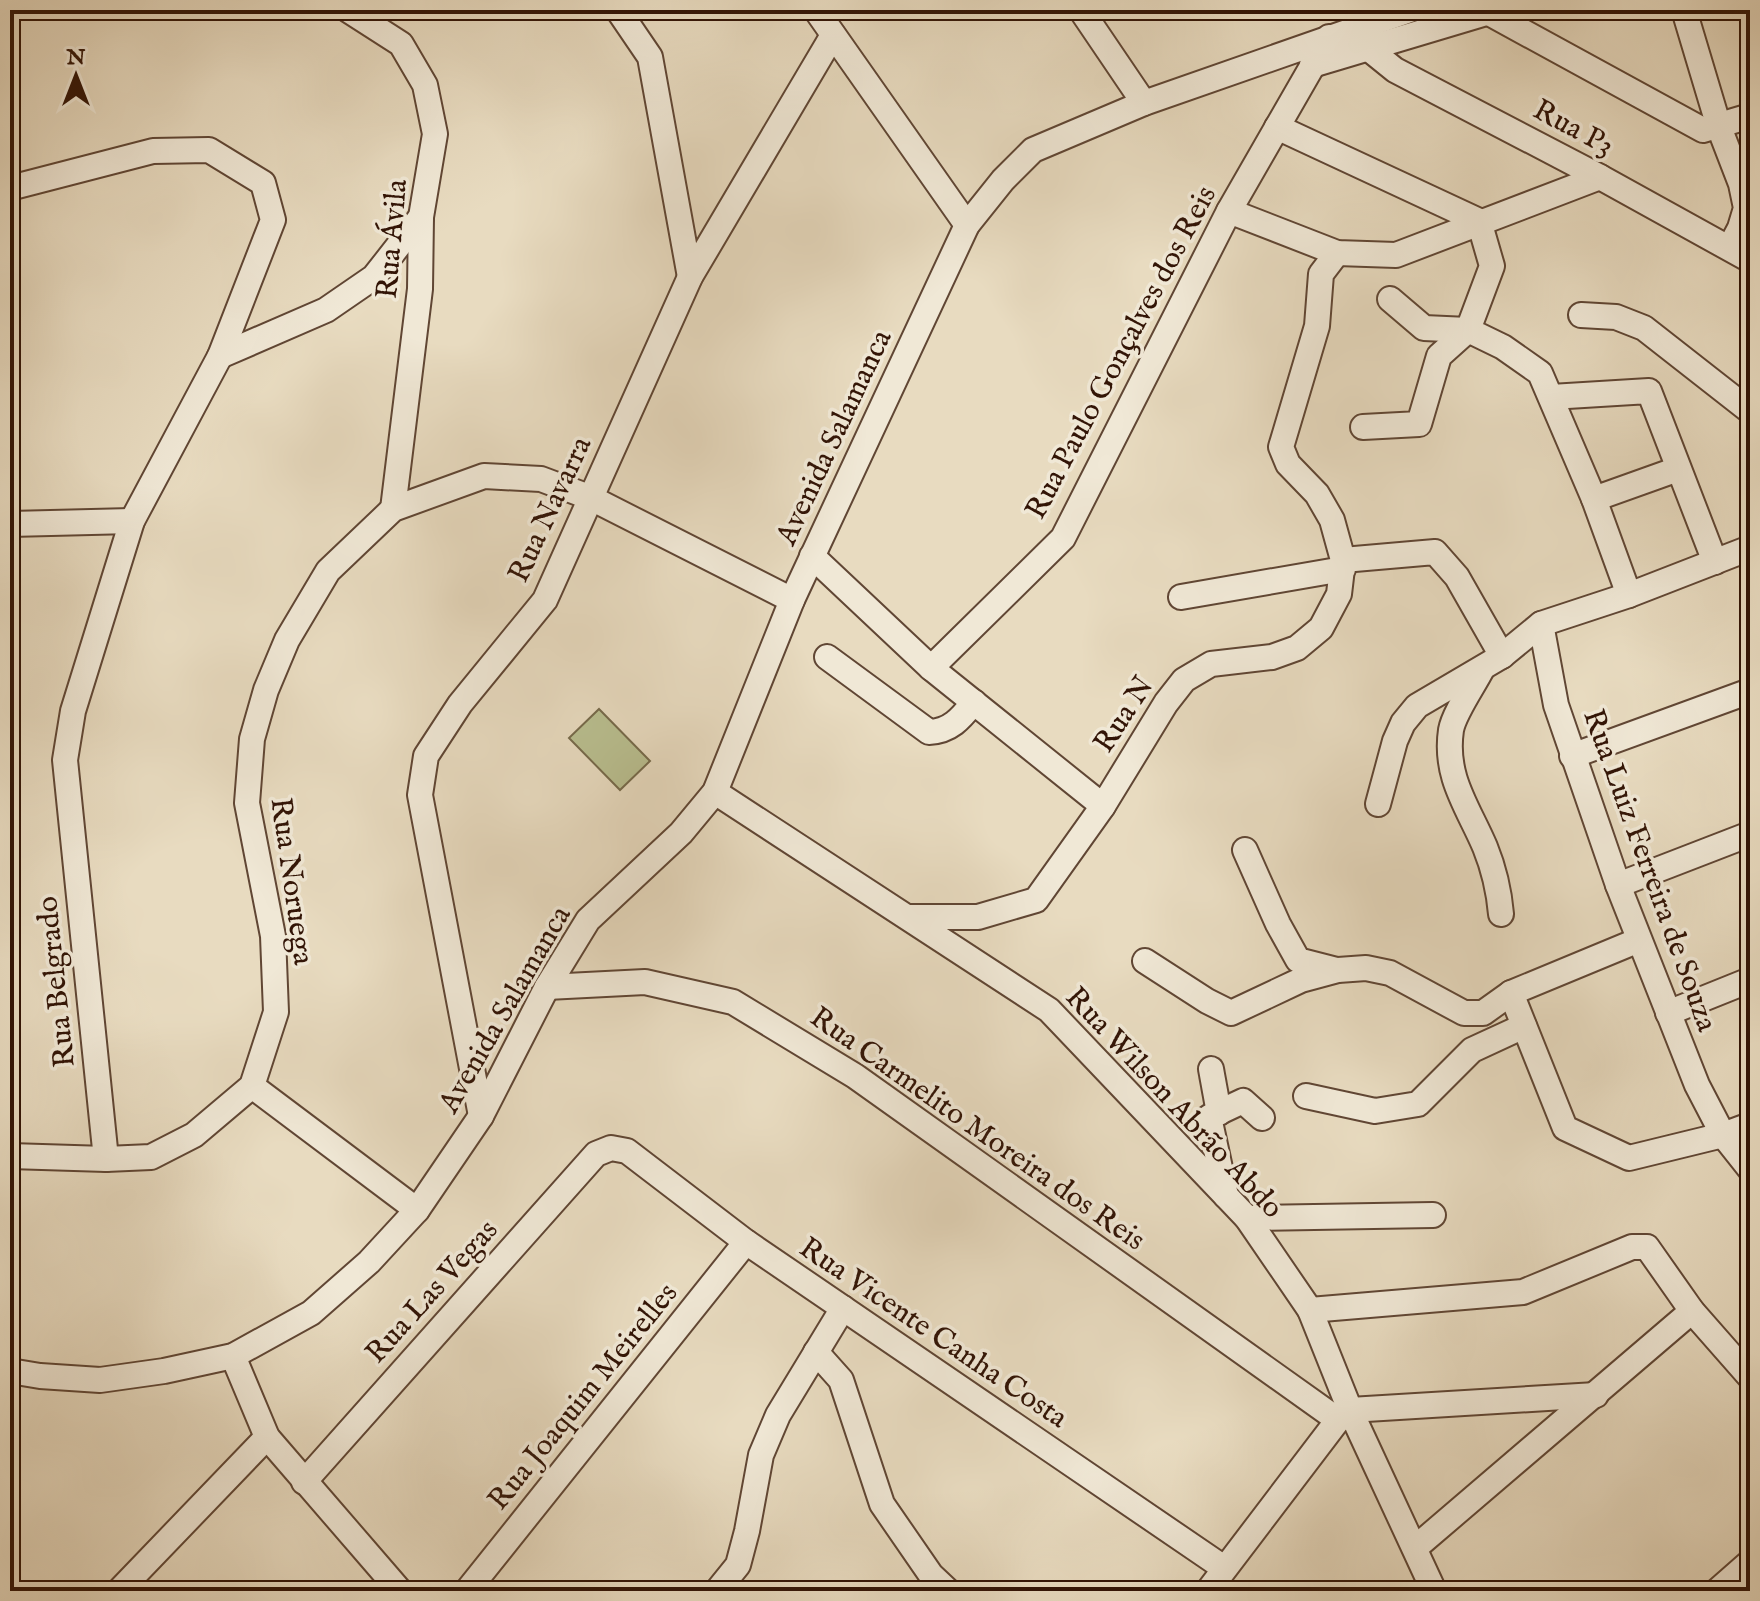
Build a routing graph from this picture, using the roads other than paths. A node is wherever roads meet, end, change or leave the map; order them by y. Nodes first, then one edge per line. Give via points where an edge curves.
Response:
1 (348, 10) edge
2 (618, 10) edge
3 (816, 10) edge
4 (1081, 10) edge
5 (1410, 10) edge
6 (1684, 10) edge
7 (1492, 11) edge
8 (833, 35) junction
9 (1329, 37) junction
10 (1369, 49) junction
11 (1312, 65) junction
12 (1144, 103) junction
13 (1750, 116) edge
14 (1277, 127) junction
15 (1719, 127) junction
16 (1600, 177) junction
17 (10, 188) edge
18 (1229, 211) junction
19 (421, 217) junction
20 (1479, 221) junction
21 (967, 225) junction
22 (1337, 253) junction
23 (1740, 253) edge
24 (690, 277) junction
25 (1390, 299) dead end
26 (1581, 315) dead end
27 (1468, 330) junction
28 (220, 356) junction
29 (1551, 397) junction
30 (1750, 411) edge
31 (1363, 427) dead end
32 (1678, 469) junction
33 (589, 497) junction
34 (1594, 499) junction
35 (393, 509) junction
36 (132, 521) junction
37 (10, 524) edge
38 (1750, 548) edge
39 (812, 556) junction
40 (1715, 562) junction
41 (1343, 565) junction
42 (1629, 595) junction
43 (1181, 597) dead end
44 (792, 600) junction
45 (1541, 624) junction
46 (827, 657) dead end
47 (1492, 661) junction
48 (931, 668) junction
49 (1750, 691) edge
50 (974, 702) junction
51 (1572, 756) junction
52 (715, 792) junction
53 (1378, 804) dead end
54 (1103, 806) junction
55 (1750, 834) edge
56 (1245, 850) dead end
57 (1618, 885) junction
58 (1501, 914) dead end
59 (908, 917) junction
60 (1639, 940) junction
61 (1145, 961) dead end
62 (1338, 970) junction
63 (1750, 980) edge
64 (547, 987) junction
65 (1511, 993) junction
66 (1668, 1013) junction
67 (1524, 1026) junction
68 (1211, 1069) dead end
69 (252, 1086) junction
70 (1306, 1096) dead end
71 (1219, 1113) junction
72 (481, 1116) junction
73 (1262, 1118) dead end
74 (1750, 1125) edge
75 (1723, 1135) junction
76 (611, 1148) joint
77 (10, 1156) edge
78 (106, 1159) junction
79 (1750, 1169) edge
80 (1226, 1196) junction
81 (417, 1210) junction
82 (1433, 1215) dead end
83 (1247, 1218) junction
84 (746, 1242) junction
85 (843, 1308) junction
86 (1310, 1310) junction
87 (1692, 1311) junction
88 (816, 1352) junction
89 (233, 1356) junction
90 (10, 1371) edge
91 (1750, 1377) edge
92 (1596, 1395) junction
93 (1344, 1415) junction
94 (267, 1437) junction
95 (304, 1482) junction
96 (1415, 1548) junction
97 (1750, 1562) edge
98 (1224, 1568) junction
99 (119, 1591) edge
100 (400, 1591) edge
101 (467, 1591) edge
102 (717, 1591) edge
103 (948, 1591) edge
104 (1208, 1591) edge
105 (1434, 1591) edge
106 (1717, 1591) edge

1 - 19 street, Rua Ávila via 401,44 425,85 435,134
2 - 24 street via 650,57
3 - 8 street
4 - 12 street
5 - 9 street, Avenida Salamanca
6 - 15 street
7 - 10 street
7 - 15 street via 1703,130
8 - 21 street
8 - 24 street, Rua Navarra
9 - 11 street, Rua Paulo Gonçalves dos Reis
9 - 12 street, Avenida Salamanca
10 - 11 street
10 - 16 street, Rua P3 via 1395,70
11 - 14 street, Rua Paulo Gonçalves dos Reis
12 - 21 street, Avenida Salamanca via 1033,150
13 - 15 street
14 - 18 street, Rua Paulo Gonçalves dos Reis
14 - 20 street
15 - 23 street via 1746,208
16 - 20 street
16 - 23 street, Rua P3
17 - 28 street, Rua Belgrado via 153,151 209,150 263,183 273,220
18 - 22 street
18 - 48 street, Rua Paulo Gonçalves dos Reis via 1063,538
19 - 28 street via 374,277 326,310
19 - 35 street, Rua Ávila via 420,289
20 - 22 street via 1396,255
20 - 27 street via 1492,266
21 - 39 street, Avenida Salamanca
22 - 41 street via 1321,274 1317,326 1281,447 1332,520
24 - 33 street, Rua Navarra
25 - 27 street via 1424,328
26 - 30 street via 1616,317 1644,328
27 - 29 street via 1540,373
27 - 31 street via 1439,356 1419,424
28 - 36 street, Rua Belgrado
29 - 32 street via 1649,391
29 - 34 street
32 - 34 street
32 - 40 street
33 - 35 street, Rua Noruega via 541,479 484,476
33 - 44 street, Rua Noruega
33 - 72 street, Rua Navarra via 545,600 460,704 426,756 420,795
34 - 42 street
35 - 69 street, Rua Noruega via 328,571 287,640 252,739 247,803 273,936 276,1012
36 - 37 street
36 - 78 street, Rua Belgrado via 73,711 65,760
38 - 40 street
39 - 44 street, Avenida Salamanca
39 - 48 street
40 - 42 street
41 - 43 street
41 - 47 street via 1435,552 1457,577
41 - 54 street, Rua N via 1339,594 1321,628 1297,648 1272,657 1211,664 1184,680
42 - 45 street
44 - 52 street, Avenida Salamanca
45 - 47 street
45 - 51 street, Rua Luiz Ferreira de Souza
46 - 50 street via 929,732 957,723
47 - 53 street via 1417,706 1403,723
47 - 58 street via 1451,727 1450,761 1458,795 1490,862
48 - 50 street
49 - 51 street
50 - 54 street
51 - 57 street, Rua Luiz Ferreira de Souza
52 - 59 street, Rua Wilson Abrão Abdo
52 - 64 street, Avenida Salamanca via 681,833 588,920
54 - 59 street, Rua N via 1036,900 978,917
55 - 57 street
56 - 62 street via 1298,960
57 - 60 street, Rua Luiz Ferreira de Souza
59 - 80 street, Rua Wilson Abrão Abdo via 1049,1010
60 - 65 street
60 - 66 street, Rua Luiz Ferreira de Souza
61 - 62 street via 1231,1013 1301,980
62 - 65 street via 1390,973 1464,1013 1483,1013
63 - 66 street
64 - 72 street, Avenida Salamanca
64 - 93 street, Rua Carmelito Moreira dos Reis via 645,982 733,1002 855,1076
65 - 67 street
66 - 75 street, Rua Luiz Ferreira de Souza
67 - 70 street via 1472,1050 1418,1104 1375,1111
67 - 75 street via 1565,1128 1629,1158
68 - 71 street
69 - 78 street via 194,1135 151,1157
69 - 81 street
71 - 73 street via 1243,1101
71 - 80 street via 1209,1117
72 - 81 street, Avenida Salamanca
74 - 75 street
75 - 79 street, Rua Luiz Ferreira de Souza
76 - 84 street, Rua Vicente Canha Costa via 627,1151
76 - 95 street, Rua Las Vegas via 596,1154
77 - 78 street
80 - 83 street, Rua Wilson Abrão Abdo
81 - 89 street, Avenida Salamanca via 311,1313
82 - 83 street
83 - 86 street, Rua Wilson Abrão Abdo
84 - 85 street, Rua Vicente Canha Costa
84 - 101 street, Rua Joaquim Meirelles
85 - 88 street
85 - 98 street, Rua Vicente Canha Costa
86 - 87 street via 1523,1292 1632,1247 1647,1247
86 - 93 street, Rua Wilson Abrão Abdo
87 - 91 street
87 - 92 street
88 - 102 street via 761,1455 738,1565
88 - 103 street via 841,1380 882,1504
89 - 90 street, Avenida Salamanca via 100,1380
89 - 94 street
92 - 93 street
92 - 96 street
93 - 96 street, Rua Wilson Abrão Abdo
93 - 98 street
94 - 95 street
94 - 99 street
95 - 100 street
96 - 105 street, Rua Wilson Abrão Abdo
97 - 106 street
98 - 104 street

